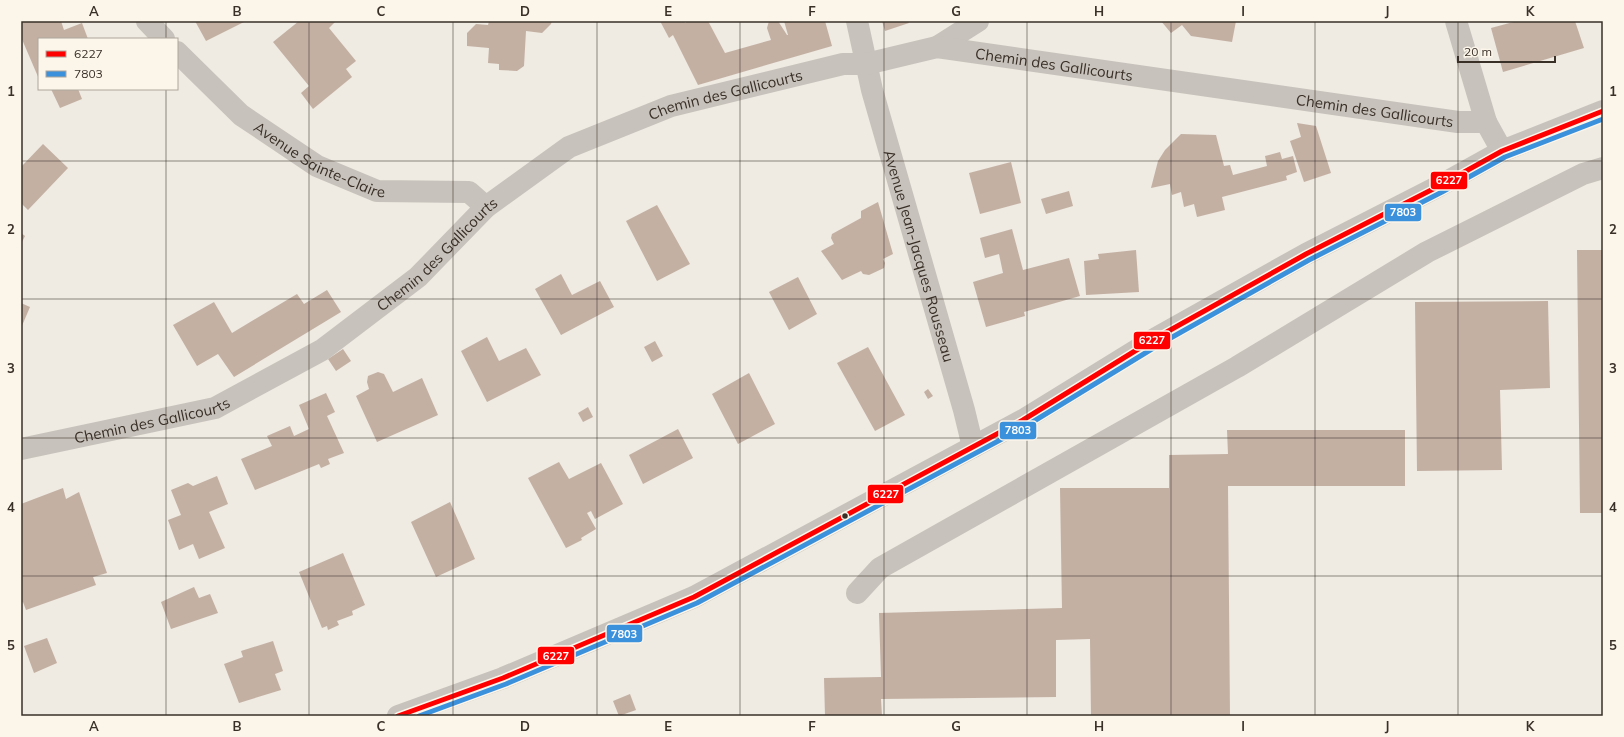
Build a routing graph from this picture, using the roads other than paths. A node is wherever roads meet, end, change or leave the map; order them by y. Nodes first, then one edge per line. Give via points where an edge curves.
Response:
1 (147, 21) edge
2 (857, 21) edge
3 (978, 21) edge
4 (1456, 21) edge
5 (163, 38) edge
6 (937, 47) junction
7 (178, 53) edge
8 (866, 64) junction
9 (1603, 111) edge
10 (1486, 122) junction
11 (1502, 151) junction
12 (1603, 168) edge
13 (486, 207) junction
14 (973, 447) junction
15 (21, 449) edge
16 (857, 593) dead end
17 (398, 716) edge

1 - 5 street
2 - 8 street, Avenue Jean-Jacques Rousseau
3 - 6 street
4 - 10 street
6 - 8 street, Chemin des Gallicourts
6 - 10 street, Chemin des Gallicourts via 1458,122
7 - 13 street, Avenue Sainte-Claire via 241,115 316,166 377,191 469,192
8 - 13 street, Chemin des Gallicourts via 843,64 671,106 570,147
8 - 14 street, Avenue Jean-Jacques Rousseau
9 - 11 street
10 - 11 street
11 - 14 street via 1306,254 1156,338 1023,420
12 - 16 street via 1583,174 1428,252 1237,368 880,568
13 - 15 street, Chemin des Gallicourts via 418,277 322,350 215,408
14 - 17 street via 694,597 504,678

